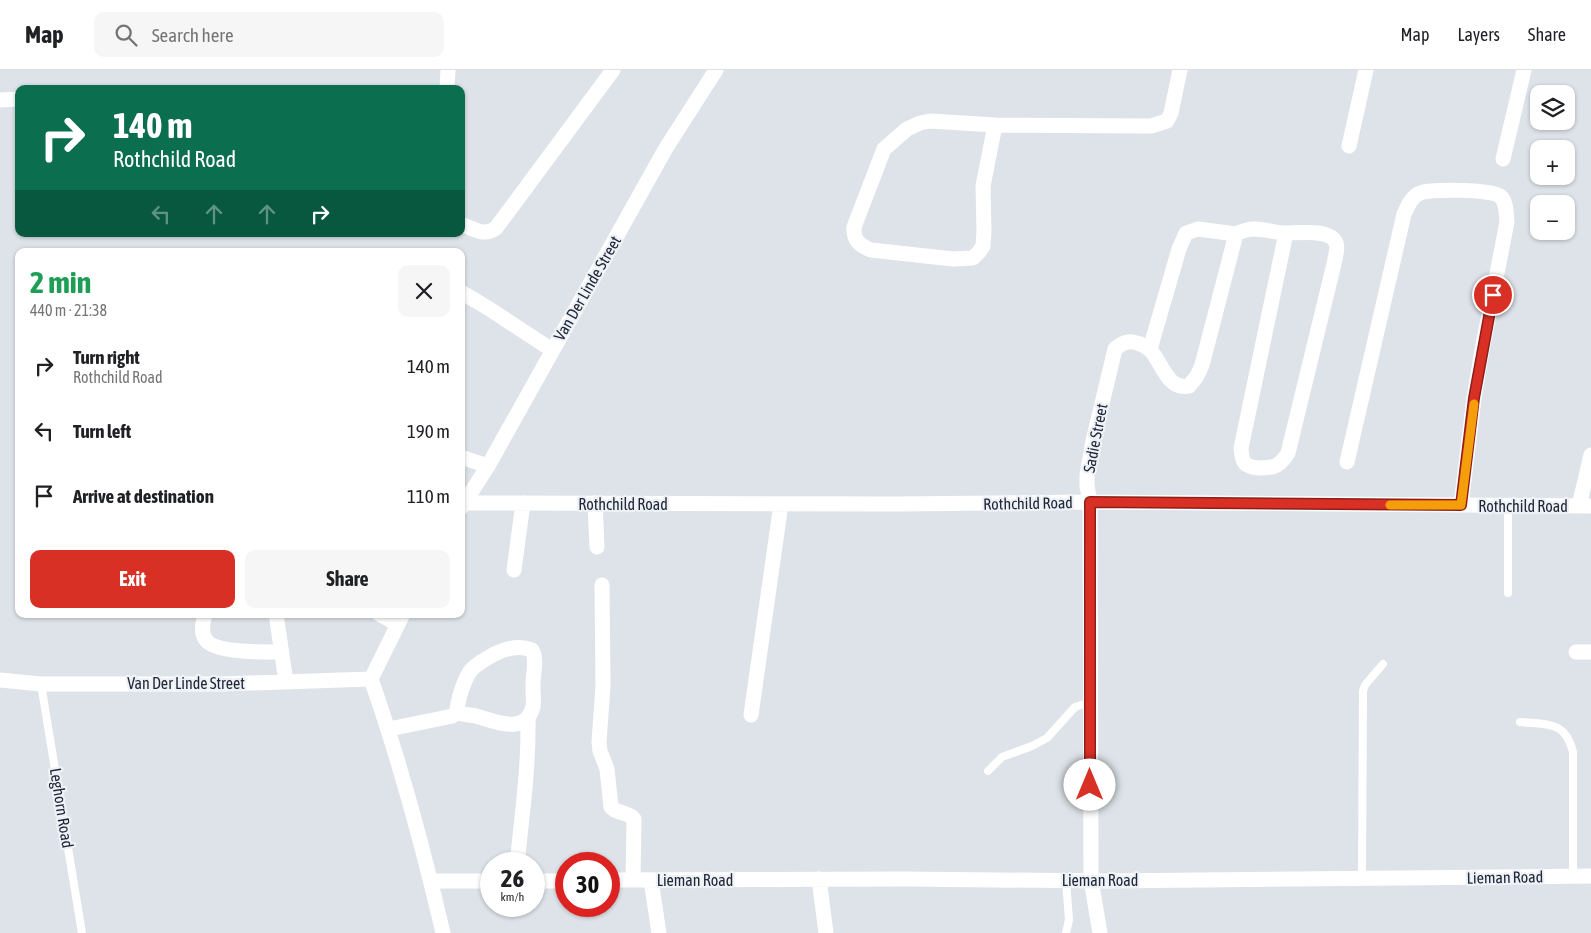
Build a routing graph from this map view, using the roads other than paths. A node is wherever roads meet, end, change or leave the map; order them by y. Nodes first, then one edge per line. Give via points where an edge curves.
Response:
1 (448, 70) edge
2 (613, 70) edge
3 (716, 70) edge
4 (1180, 70) edge
5 (1366, 70) edge
6 (1524, 70) edge
7 (447, 85) edge
8 (15, 98) edge
9 (0, 100) edge
10 (996, 126) junction
11 (1349, 146) dead end
12 (1503, 159) dead end
13 (465, 225) edge
14 (1286, 233) junction
15 (1236, 234) junction
16 (465, 294) edge
17 (1150, 349) junction
18 (552, 350) junction
19 (1591, 454) edge
20 (465, 458) edge
21 (1347, 462) dead end
22 (488, 466) junction
23 (1090, 502) junction
24 (465, 503) edge
25 (523, 503) junction
26 (595, 503) junction
27 (781, 504) junction
28 (1461, 505) junction
29 (465, 506) edge
30 (1508, 506) junction
31 (1585, 506) edge
32 (596, 547) dead end
33 (514, 570) dead end
34 (602, 585) dead end
35 (1508, 593) dead end
36 (204, 618) edge
37 (277, 618) edge
38 (400, 619) edge
39 (281, 652) junction
40 (1383, 664) dead end
41 (371, 679) junction
42 (0, 680) edge
43 (286, 682) junction
44 (41, 684) junction
45 (1090, 702) junction
46 (457, 713) junction
47 (751, 716) dead end
48 (528, 717) junction
49 (1520, 722) dead end
50 (389, 729) junction
51 (988, 770) dead end
52 (518, 852) edge
53 (1572, 876) junction
54 (1591, 876) edge
55 (1362, 878) junction
56 (819, 879) junction
57 (620, 880) edge
58 (633, 880) junction
59 (651, 880) junction
60 (1066, 880) junction
61 (1090, 880) junction
62 (431, 881) junction
63 (480, 881) edge
64 (82, 933) edge
65 (443, 933) edge
66 (659, 933) edge
67 (826, 933) edge
68 (1066, 933) edge
69 (1100, 933) edge

1 - 7 street
2 - 13 street via 496,228 486,233
3 - 18 street, Van Der Linde Street via 666,148
4 - 10 street via 1171,114 1166,120 1151,126
5 - 11 street
6 - 12 street
8 - 9 street
10 - 10 street via 984,186 983,246 973,258 953,259 871,250 860,245 855,239 854,227 884,149 895,139 908,129 930,121
14 - 14 street via 1332,236 1337,246 1288,454 1274,467 1250,468 1241,458 1241,448
14 - 15 street via 1255,229
15 - 17 street via 1198,230 1186,234
15 - 17 street via 1202,365 1193,382 1185,387 1171,382
16 - 18 street
17 - 23 street, Sadie Street via 1130,341 1115,349 1087,475
18 - 22 street, Van Der Linde Street
19 - 31 street
20 - 22 street
21 - 28 street via 1404,214 1412,199 1433,190 1495,193 1505,205 1507,222 1474,398
22 - 24 street, Van Der Linde Street
23 - 27 street, Rothchild Road
23 - 28 street, Rothchild Road
23 - 45 street, Sadie Street
25 - 26 street, Rothchild Road
25 - 29 street, Rothchild Road
25 - 33 street
26 - 27 street, Rothchild Road
26 - 32 street
27 - 47 street
28 - 30 street, Rothchild Road
30 - 31 street, Rothchild Road
30 - 35 lane
34 - 58 street via 603,686 599,742 607,769 611,807 634,819
36 - 39 street via 206,641 215,647
37 - 39 street
38 - 41 street
39 - 43 street
40 - 55 lane via 1363,691
41 - 43 street, Van Der Linde Street
41 - 50 street
42 - 44 street, Van Der Linde Street
43 - 44 street, Van Der Linde Street
44 - 64 lane, Leghorn Road
45 - 51 lane via 1076,706 1048,738 1002,757
45 - 61 street, Sadie Street
46 - 48 street via 510,724
46 - 48 street via 471,669 505,649 523,647 532,650 535,662 533,706
46 - 50 street
48 - 52 street
49 - 53 lane via 1560,728 1571,743
50 - 62 street
53 - 54 street, Lieman Road
53 - 55 street, Lieman Road
55 - 61 street, Lieman Road
56 - 59 street, Lieman Road
56 - 60 street, Lieman Road
56 - 67 street
57 - 58 street, Lieman Road
58 - 59 street, Lieman Road
59 - 66 street
60 - 61 street, Lieman Road
60 - 68 lane via 1069,920
61 - 69 street, Sadie Street
62 - 63 street
62 - 65 street

